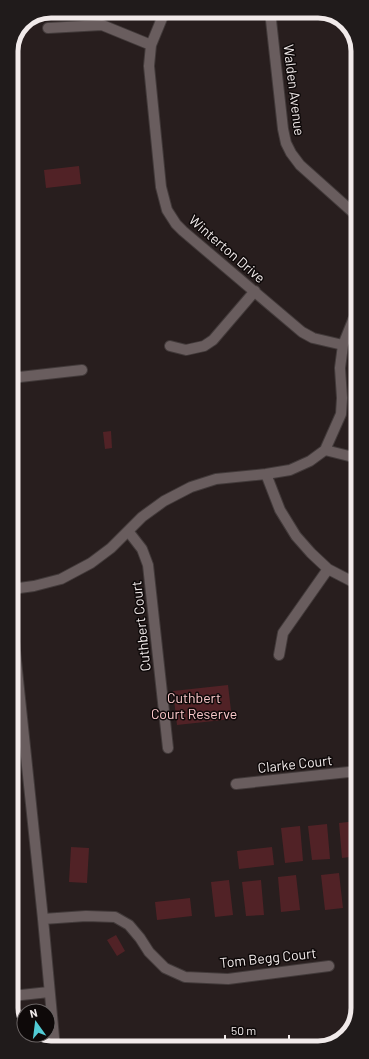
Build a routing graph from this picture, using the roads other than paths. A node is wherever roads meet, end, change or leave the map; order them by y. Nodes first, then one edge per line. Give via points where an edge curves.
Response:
1 (162, 18) edge
2 (271, 18) edge
3 (48, 28) dead end
4 (151, 45) junction
5 (351, 211) edge
6 (255, 291) junction
7 (351, 325) edge
8 (343, 345) junction
9 (170, 346) dead end
10 (82, 370) dead end
11 (18, 377) edge
12 (325, 450) junction
13 (351, 456) edge
14 (266, 474) junction
15 (128, 531) junction
16 (328, 568) junction
17 (351, 581) edge
18 (18, 588) edge
19 (279, 655) dead end
20 (18, 688) edge
21 (168, 748) dead end
22 (351, 772) edge
23 (236, 784) dead end
24 (43, 920) junction
25 (329, 966) dead end
26 (49, 992) junction
27 (18, 995) edge
28 (54, 1041) edge

1 - 4 street, Winterton Drive
2 - 5 street, Walden Avenue via 286,144 300,165
3 - 4 street via 102,24
4 - 6 street, Winterton Drive via 150,66 161,187 167,210 183,231
6 - 8 street, Winterton Drive via 302,332 314,338
6 - 9 street via 213,340 204,346 186,350
7 - 8 street
8 - 12 street via 340,368 341,414
10 - 11 street
12 - 13 street
12 - 14 street via 310,461 290,470
14 - 15 street via 216,479 191,487 164,501
14 - 16 street via 280,510 296,536
15 - 18 street via 91,563 61,579
15 - 21 street, Cuthbert Court via 142,549 148,565
16 - 17 street
16 - 19 street via 283,633
20 - 24 street
22 - 23 street, Clarke Court
24 - 25 street, Tom Begg Court via 86,916 115,917 129,925 165,968 185,977 228,979
24 - 26 street
26 - 27 street
26 - 28 street

